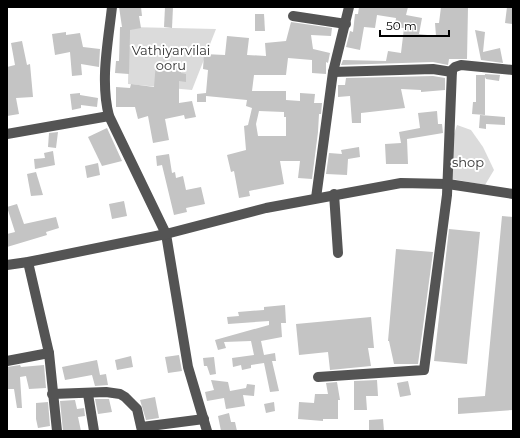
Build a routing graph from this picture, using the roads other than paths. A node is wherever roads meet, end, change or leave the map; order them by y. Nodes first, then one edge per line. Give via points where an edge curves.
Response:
1 (112, 7) edge
2 (349, 7) edge
3 (293, 16) dead end
4 (346, 24) junction
5 (513, 70) edge
6 (333, 72) junction
7 (452, 72) junction
8 (109, 116) junction
9 (7, 134) edge
10 (448, 184) junction
11 (334, 194) junction
12 (513, 194) edge
13 (316, 198) junction
14 (166, 234) junction
15 (338, 253) dead end
16 (28, 262) junction
17 (7, 265) edge
18 (49, 353) junction
19 (7, 361) edge
20 (318, 377) dead end
21 (52, 394) junction
22 (88, 394) junction
23 (204, 418) junction
24 (142, 429) edge
25 (57, 431) edge
26 (94, 431) edge
27 (207, 431) edge

1 - 8 street via 104,99
2 - 4 street
3 - 4 street
4 - 6 street
5 - 7 street via 461,65 455,67
6 - 7 street via 433,69
6 - 13 street
7 - 10 street
8 - 9 street
8 - 14 street
10 - 11 street via 401,183
10 - 12 street
10 - 20 street via 424,370
11 - 13 street
11 - 15 street
13 - 14 street
14 - 16 street
14 - 23 street via 188,366
16 - 17 street
16 - 18 street
18 - 19 street
18 - 21 street
21 - 22 street
21 - 25 street
22 - 24 street via 113,392 126,397 137,409
22 - 26 street
23 - 24 street
23 - 27 street

